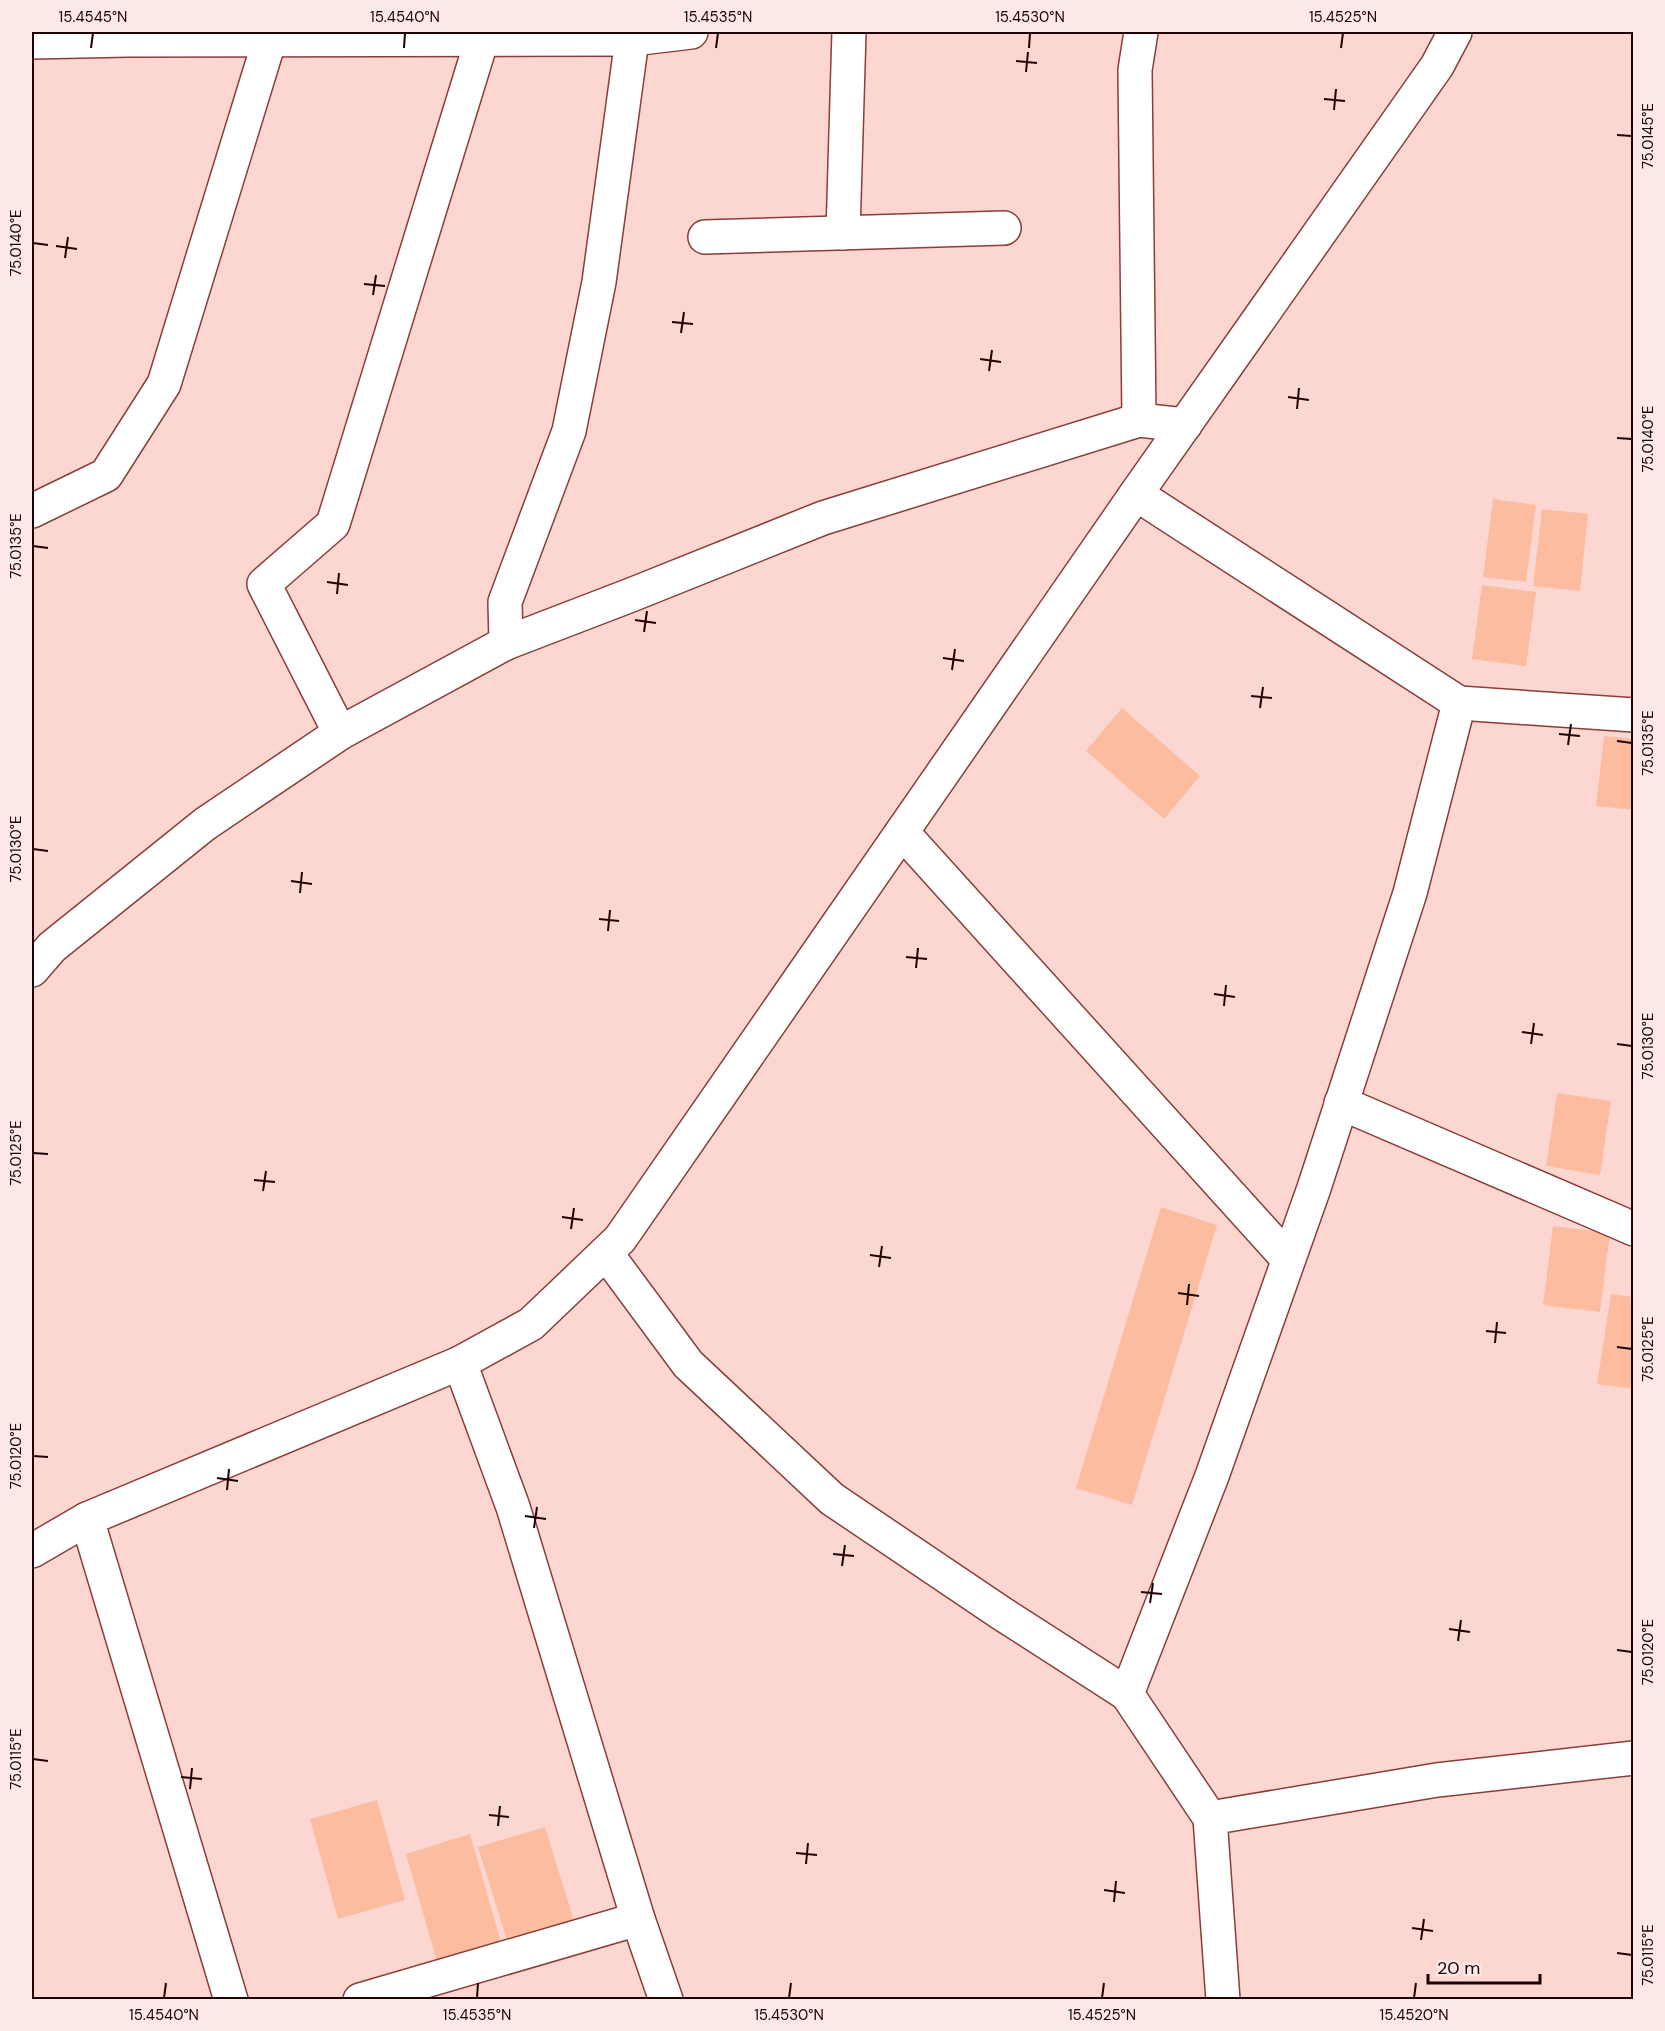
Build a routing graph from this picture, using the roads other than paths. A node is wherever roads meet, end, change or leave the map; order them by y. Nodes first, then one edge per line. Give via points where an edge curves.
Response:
1 (691, 32) edge
2 (849, 32) edge
3 (1141, 32) edge
4 (1455, 32) edge
5 (633, 35) edge
6 (129, 36) edge
7 (271, 36) edge
8 (482, 39) junction
9 (32, 42) edge
10 (1004, 228) dead end
11 (843, 233) junction
12 (705, 237) dead end
13 (1139, 420) junction
14 (1185, 425) junction
15 (1136, 494) junction
16 (32, 511) edge
17 (506, 643) junction
18 (1459, 703) junction
19 (1634, 715) edge
20 (340, 732) junction
21 (902, 832) junction
22 (32, 970) edge
23 (1341, 1103) junction
24 (1634, 1229) edge
25 (606, 1253) junction
26 (1288, 1259) junction
27 (460, 1363) junction
28 (87, 1519) junction
29 (32, 1551) edge
30 (1127, 1694) junction
31 (1634, 1758) edge
32 (1210, 1818) junction
33 (638, 1918) junction
34 (231, 2000) edge
35 (360, 2000) edge
36 (666, 2000) edge
37 (1223, 2000) edge

1 - 5 street
2 - 11 street
3 - 13 street via 1135,70
4 - 14 street via 1437,66
5 - 8 street
5 - 17 street via 598,282 569,431 505,602
6 - 7 street
6 - 9 street
7 - 8 street
7 - 16 street via 164,384 106,475
8 - 20 street via 333,524 264,584
10 - 11 street
11 - 12 street
13 - 14 street
13 - 17 street via 823,518
14 - 15 street
15 - 18 street
15 - 21 street
17 - 20 street
18 - 19 street
18 - 23 street via 1410,893
20 - 22 street via 205,824 52,948
21 - 25 street via 627,1230
21 - 26 street
23 - 24 street
23 - 26 street
25 - 27 street via 531,1324
25 - 30 street via 688,1364 832,1499
26 - 30 street via 1212,1476
27 - 28 street
27 - 33 street via 513,1507
28 - 29 street
28 - 34 street
30 - 32 street
31 - 32 street via 1437,1780
32 - 37 street
33 - 35 street
33 - 36 street

